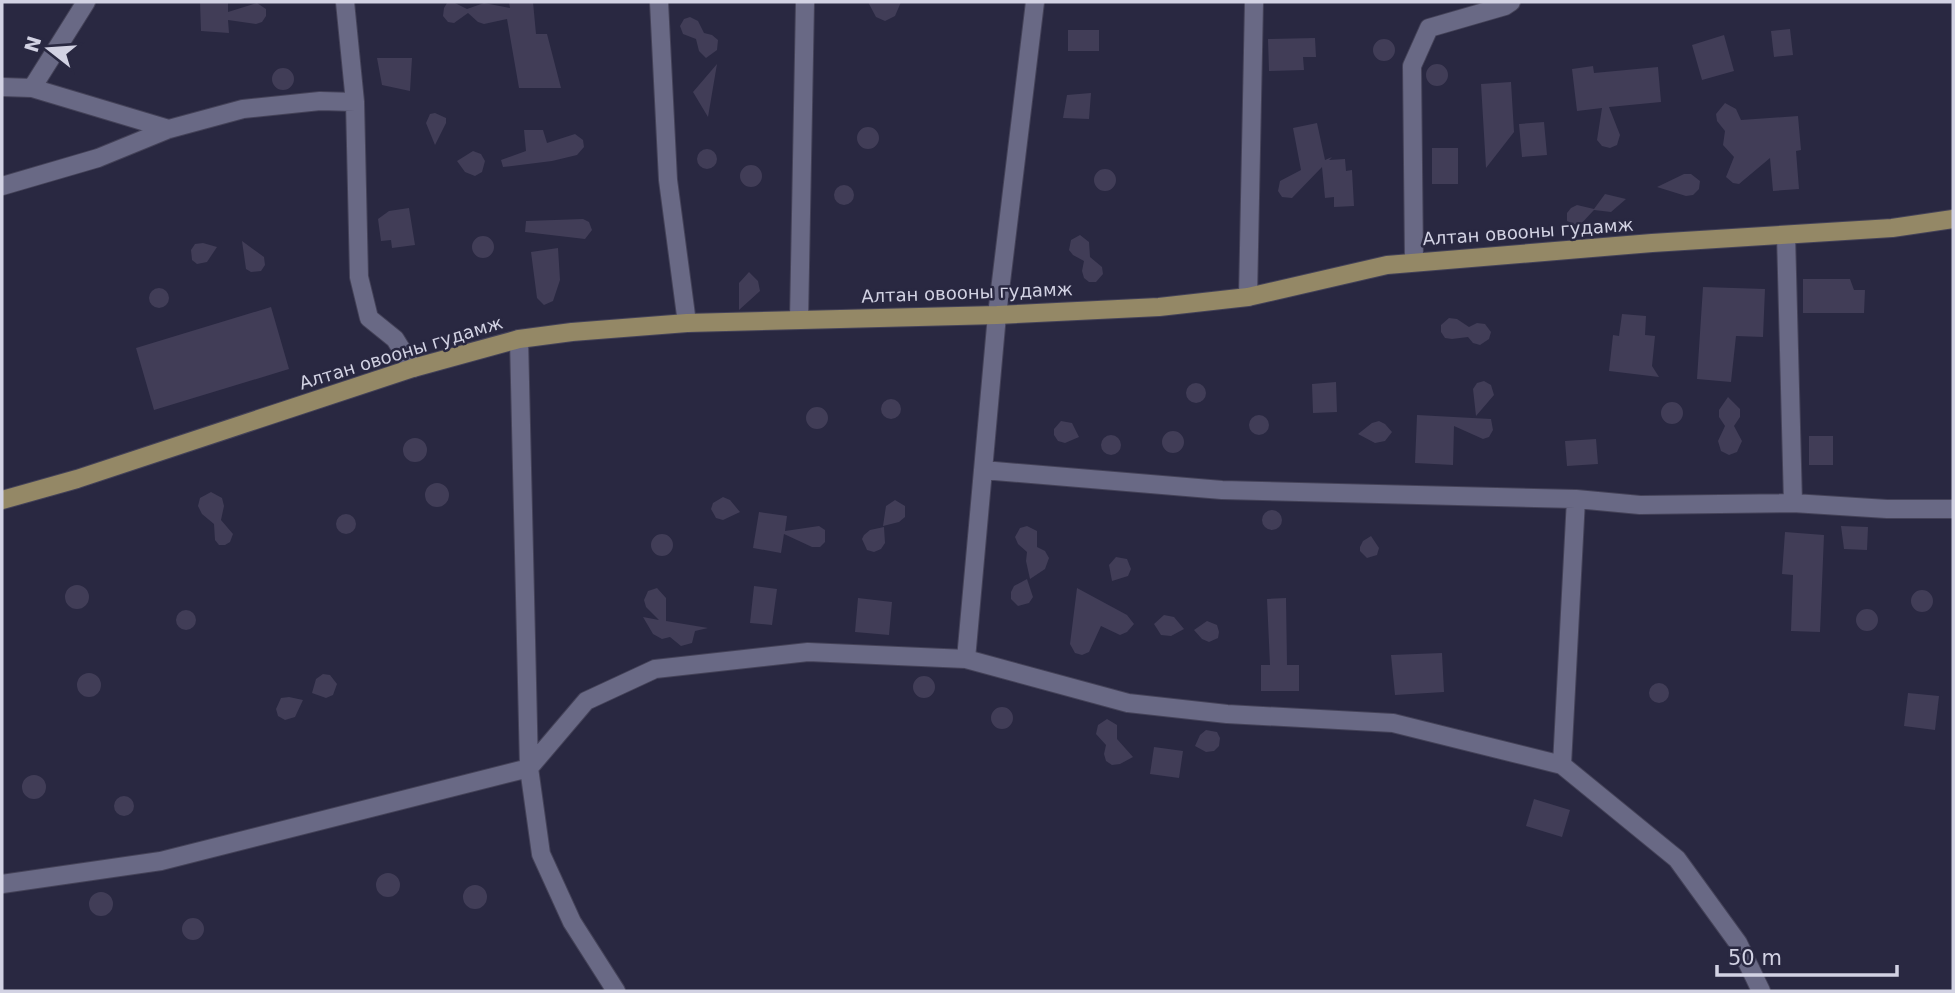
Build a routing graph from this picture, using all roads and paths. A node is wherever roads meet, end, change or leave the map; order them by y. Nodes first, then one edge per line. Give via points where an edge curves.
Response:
1 (86, 2) edge
2 (345, 2) edge
3 (659, 2) edge
4 (805, 2) edge
5 (1034, 2) edge
6 (1254, 2) edge
7 (1511, 2) edge
8 (2, 87) edge
9 (32, 88) junction
10 (355, 102) junction
11 (169, 129) junction
12 (2, 186) edge
13 (1953, 219) edge
14 (1786, 235) junction
15 (1414, 262) junction
16 (1248, 297) junction
17 (997, 315) junction
18 (799, 320) junction
19 (687, 323) junction
20 (519, 339) junction
21 (413, 368) junction
22 (983, 470) junction
23 (1576, 499) junction
24 (2, 500) edge
25 (1793, 503) junction
26 (1953, 509) edge
27 (966, 659) junction
28 (1562, 765) junction
29 (529, 768) junction
30 (2, 884) edge
31 (616, 991) edge
32 (1760, 991) edge

1 - 9 street
2 - 10 street
3 - 19 street via 668,180
4 - 18 street
5 - 17 street
6 - 16 street
7 - 15 street via 1429,28 1412,66
8 - 9 street
9 - 11 street
10 - 11 street via 243,109
10 - 21 street via 359,277 369,318 395,340
11 - 12 street via 98,158
13 - 14 main road, Алтан овооны гудамж
14 - 15 main road, Алтан овооны гудамж
14 - 25 street
15 - 16 main road, Алтан овооны гудамж
16 - 17 main road, Алтан овооны гудамж via 1159,307
17 - 18 main road, Алтан овооны гудамж
17 - 22 street
18 - 19 main road, Алтан овооны гудамж
19 - 20 main road, Алтан овооны гудамж
20 - 21 main road, Алтан овооны гудамж
20 - 29 street
21 - 24 main road, Алтан овооны гудамж
22 - 23 street via 1222,490
22 - 27 street
23 - 25 street via 1640,505
23 - 28 street
25 - 26 street
27 - 28 street via 1128,703 1227,714 1393,723
27 - 29 street via 808,652 655,669 586,701
28 - 32 street via 1677,859 1738,943
29 - 30 street via 161,861
29 - 31 street via 541,854 572,922

